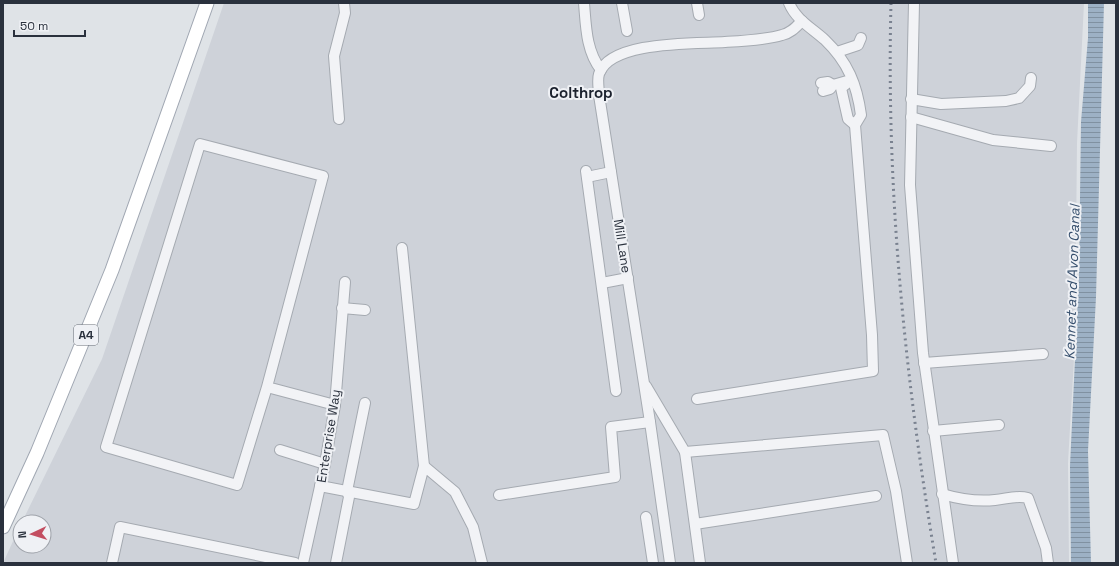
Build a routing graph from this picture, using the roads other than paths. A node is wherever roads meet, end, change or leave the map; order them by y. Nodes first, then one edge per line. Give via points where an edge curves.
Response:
1 (207, 3) edge
2 (344, 3) edge
3 (584, 3) edge
4 (622, 3) edge
5 (697, 3) edge
6 (789, 3) edge
7 (914, 3) edge
8 (699, 15) dead end
9 (802, 20) junction
10 (627, 31) dead end
11 (861, 38) dead end
12 (837, 52) junction
13 (601, 70) junction
14 (1031, 78) dead end
15 (851, 80) junction
16 (822, 87) dead end
17 (911, 100) junction
18 (911, 117) junction
19 (339, 119) dead end
20 (855, 125) junction
21 (1051, 146) dead end
22 (611, 172) junction
23 (402, 248) dead end
24 (628, 278) junction
25 (345, 282) dead end
26 (602, 282) junction
27 (342, 308) junction
28 (365, 310) dead end
29 (1043, 354) dead end
30 (924, 363) junction
31 (643, 381) junction
32 (267, 387) junction
33 (616, 391) dead end
34 (697, 399) dead end
35 (365, 403) dead end
36 (335, 405) junction
37 (650, 422) junction
38 (999, 425) dead end
39 (933, 431) junction
40 (280, 450) dead end
41 (685, 452) junction
42 (325, 464) junction
43 (424, 466) junction
44 (320, 486) junction
45 (347, 491) junction
46 (942, 494) junction
47 (499, 495) dead end
48 (876, 496) dead end
49 (646, 517) dead end
50 (695, 524) junction
51 (3, 527) edge
52 (250, 558) edge
53 (112, 563) edge
54 (296, 563) edge
55 (303, 563) edge
56 (336, 563) edge
57 (482, 563) edge
58 (653, 563) edge
59 (670, 563) edge
60 (700, 563) edge
61 (907, 563) edge
62 (953, 563) edge
63 (1048, 563) edge

1 - 51 main road, A4 via 112,270 40,446
2 - 19 street via 345,13 334,56
3 - 13 street via 590,51
4 - 10 street
5 - 8 street
6 - 9 street via 793,12
7 - 17 street
9 - 12 street
9 - 13 street via 783,35 744,41 664,44 635,50 614,59
11 - 12 street via 858,45
12 - 15 street via 849,71
13 - 22 street, Mill Lane via 598,75 599,95
14 - 17 street via 1030,86 1019,98 1006,101 941,104
15 - 16 street via 833,85 830,90
15 - 20 street via 856,87 861,115
15 - 20 street via 841,88 848,119
17 - 18 street
18 - 21 street via 993,140
18 - 30 street via 910,185
20 - 34 street via 873,371
22 - 24 street, Mill Lane
22 - 26 street via 587,174
23 - 43 street
24 - 26 street
24 - 31 street, Mill Lane
25 - 27 street, Enterprise Way
26 - 33 street
27 - 28 street
27 - 36 street, Enterprise Way
29 - 30 street
30 - 39 street
31 - 37 street, Mill Lane
31 - 41 street
32 - 32 street via 237,485 106,447 200,144 322,176
32 - 36 street
35 - 45 street
36 - 42 street, Enterprise Way
37 - 47 street via 611,427 615,477
37 - 59 street, Mill Lane
38 - 39 street
39 - 46 street
40 - 42 street
41 - 50 street
41 - 61 street via 883,435 896,490
42 - 44 street, Enterprise Way
43 - 45 street via 414,504
43 - 57 street via 455,492 473,527
44 - 45 street
44 - 55 street, Enterprise Way
45 - 56 street via 349,497
46 - 62 street
46 - 63 street via 959,499 995,500 1017,496 1028,498 1046,548
48 - 50 street
49 - 58 street
50 - 60 street
52 - 53 street via 120,527
52 - 54 street

